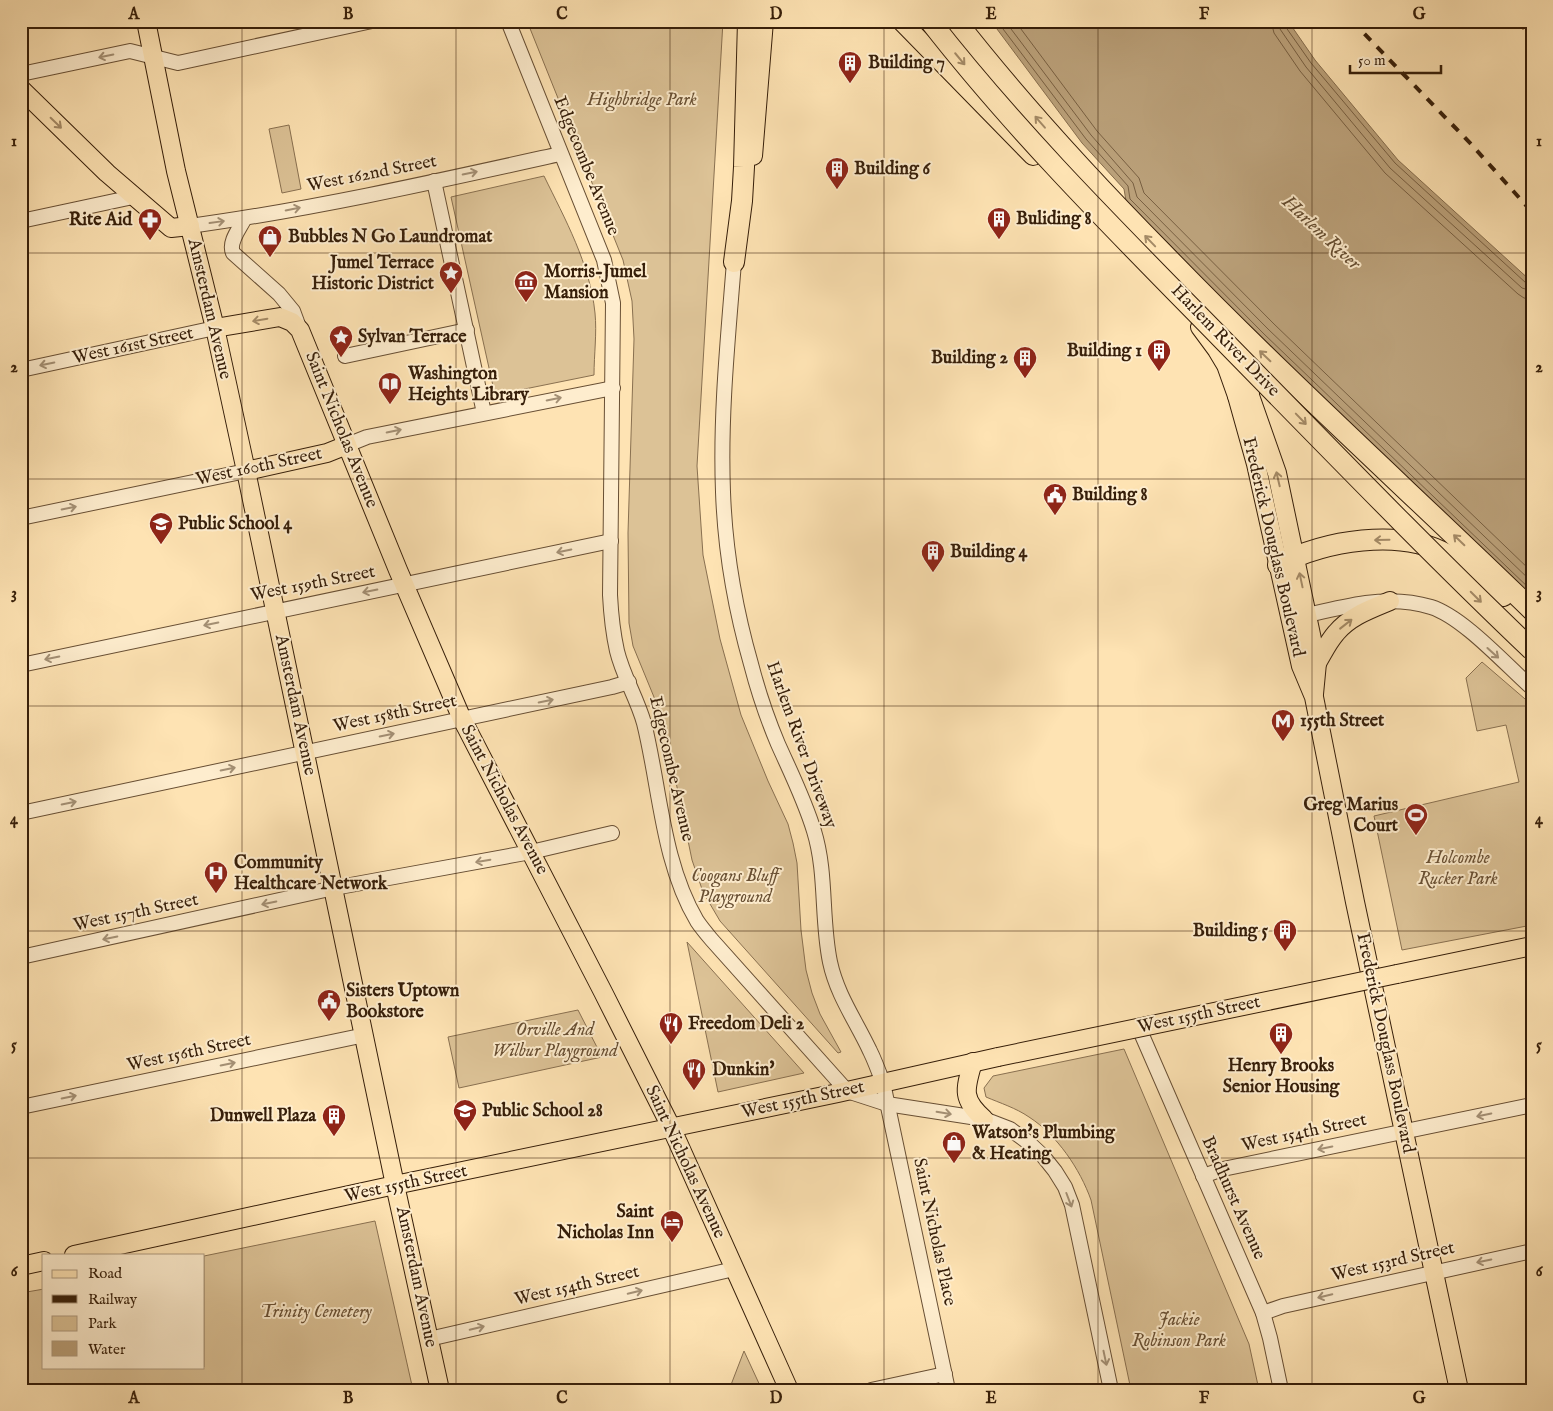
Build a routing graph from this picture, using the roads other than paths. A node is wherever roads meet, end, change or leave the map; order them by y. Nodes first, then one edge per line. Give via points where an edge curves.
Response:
1 (146, 21) edge
2 (372, 21) edge
3 (508, 21) edge
4 (735, 21) edge
5 (748, 21) edge
6 (764, 21) edge
7 (900, 21) edge
8 (930, 21) edge
9 (956, 21) edge
10 (153, 56) junction
11 (21, 74) edge
12 (21, 89) edge
13 (560, 154) junction
14 (434, 181) junction
15 (133, 197) junction
16 (245, 218) junction
17 (21, 221) edge
18 (190, 226) junction
19 (734, 262) junction
20 (1211, 302) junction
21 (215, 328) junction
22 (300, 330) junction
23 (467, 330) junction
24 (346, 356) dead end
25 (21, 370) edge
26 (613, 388) junction
27 (1243, 394) junction
28 (484, 412) junction
29 (347, 445) junction
30 (1269, 447) junction
31 (1252, 453) junction
32 (246, 471) junction
33 (1286, 511) junction
34 (1267, 515) junction
35 (21, 518) edge
36 (611, 541) junction
37 (1287, 560) junction
38 (404, 584) junction
39 (1390, 601) junction
40 (275, 610) junction
41 (1532, 610) edge
42 (1308, 615) junction
43 (1532, 615) edge
44 (1290, 619) junction
45 (1532, 650) edge
46 (1317, 663) junction
47 (21, 665) edge
48 (628, 682) junction
49 (1532, 688) edge
50 (1314, 697) junction
51 (462, 719) junction
52 (305, 752) junction
53 (21, 813) edge
54 (612, 834) dead end
55 (531, 852) junction
56 (334, 888) junction
57 (1532, 945) edge
58 (21, 958) edge
59 (1371, 977) junction
60 (1138, 1026) junction
61 (365, 1035) junction
62 (1003, 1055) junction
63 (973, 1062) junction
64 (883, 1083) junction
65 (847, 1091) junction
66 (887, 1104) junction
67 (1532, 1105) edge
68 (21, 1107) edge
69 (984, 1118) junction
70 (672, 1128) junction
71 (1404, 1131) junction
72 (1203, 1176) junction
73 (395, 1185) junction
74 (1532, 1251) edge
75 (79, 1254) edge
76 (42, 1261) edge
77 (21, 1266) edge
78 (734, 1269) junction
79 (1434, 1272) junction
80 (1262, 1313) junction
81 (429, 1339) junction
82 (945, 1374) junction
83 (440, 1390) edge
84 (789, 1390) edge
85 (872, 1390) edge
86 (948, 1390) edge
87 (1111, 1390) edge
88 (1281, 1390) edge
89 (1459, 1390) edge

1 - 10 main road, Amsterdam Avenue
2 - 10 street via 178,63
3 - 13 street, Edgecombe Avenue
4 - 19 highway via 729,200
5 - 19 highway via 746,135
6 - 19 main road via 748,203
7 - 27 main road, Harlem River Drive via 1198,325
8 -> 45 highway, Harlem River Drive, bridge via 1002,109 1086,200 1449,570
20 -> 9 highway, Harlem River Drive via 1056,141
10 -> 11 street via 130,51
10 - 18 main road, Amsterdam Avenue
12 -> 15 main road
14 -> 13 street, West 162nd Street
13 - 26 street, Edgecombe Avenue via 604,260 613,303
16 -> 14 street, West 162nd Street
14 - 23 street
15 - 17 street
15 - 18 main road via 171,228
18 -> 16 street, West 162nd Street
16 - 22 street, Saint Nicholas Avenue via 231,249 279,294 293,311
18 - 21 main road, Amsterdam Avenue
19 - 64 street, Harlem River Driveway via 723,474 735,593 760,693 815,835 828,949 836,983
20 - 27 highway via 1239,366
41 -> 20 highway, Harlem River Drive
22 -> 21 main road, West 161st Street via 288,319 280,317
21 -> 25 street, West 161st Street
21 - 32 main road, Amsterdam Avenue
22 - 29 main road, Saint Nicholas Avenue
23 - 24 street
23 - 28 street
28 -> 26 street, West 160th Street
26 - 36 street, Edgecombe Avenue
27 - 30 main road, Frederick Douglass Boulevard
27 - 31 main road, Frederick Douglass Boulevard
29 -> 28 street, West 160th Street via 367,437
29 - 32 main road, West 160th Street via 327,453
29 - 38 main road, Saint Nicholas Avenue
30 - 31 main road
33 -> 30 main road, Frederick Douglass Boulevard
31 - 34 main road, Frederick Douglass Boulevard
35 -> 32 street, West 160th Street
32 - 40 main road, Amsterdam Avenue
33 - 34 main road
33 - 37 main road, Frederick Douglass Boulevard
34 - 37 main road, Frederick Douglass Boulevard
36 -> 38 street, West 159th Street
36 - 48 street, Edgecombe Avenue via 612,625
42 -> 37 main road, Frederick Douglass Boulevard
43 -> 37 highway via 1446,554 1413,543 1381,540 1348,542
37 - 44 main road, Frederick Douglass Boulevard
38 -> 40 street, West 159th Street
38 - 51 main road, Saint Nicholas Avenue
39 - 42 street
46 -> 39 main road via 1340,628
39 -> 49 street via 1423,605 1448,615
40 -> 47 street, West 159th Street
40 - 52 main road, Amsterdam Avenue
42 - 44 street
42 - 46 main road, Frederick Douglass Boulevard
44 - 50 main road, Frederick Douglass Boulevard via 1301,666
46 - 50 main road, Frederick Douglass Boulevard
51 -> 48 street, West 158th Street
48 - 65 street, Edgecombe Avenue via 644,724 676,873 697,920
50 - 59 main road, Frederick Douglass Boulevard
52 -> 51 street, West 158th Street
51 - 55 main road, Saint Nicholas Avenue
53 -> 52 street, West 158th Street
52 - 56 main road, Amsterdam Avenue
54 - 55 street, West 157th Street
55 -> 56 street, West 157th Street
55 - 70 main road, Saint Nicholas Avenue
56 -> 58 street, West 157th Street
56 - 61 main road, Amsterdam Avenue
57 - 59 street
57 - 62 main road, West 155th Street, bridge
59 - 60 street
59 - 71 main road, Frederick Douglass Boulevard
60 - 62 street
60 - 72 street, Bradhurst Avenue
68 -> 61 street, West 156th Street
61 - 73 main road, Amsterdam Avenue
62 - 63 main road, West 155th Street
63 - 64 main road, West 155th Street
63 - 69 main road via 966,1090 968,1101
64 - 65 main road, West 155th Street
64 - 66 street, Saint Nicholas Place
65 - 66 street, Edgecombe Avenue
65 - 70 main road, West 155th Street
66 -> 69 street, Edgecombe Avenue
66 - 82 street, Saint Nicholas Place
67 -> 71 street, West 154th Street
69 -> 87 street, Edgecombe Avenue via 1010,1129 1029,1143 1043,1156 1065,1187 1072,1205
70 - 73 main road, West 155th Street
70 - 78 main road, Saint Nicholas Avenue
71 -> 72 street, West 154th Street
71 - 79 main road, Frederick Douglass Boulevard
72 - 80 street, Bradhurst Avenue
73 - 75 main road, West 155th Street
73 - 81 main road, Amsterdam Avenue
74 -> 79 street, West 153rd Street
76 - 77 main road
81 -> 78 street, West 154th Street
78 - 84 main road, Saint Nicholas Avenue
79 -> 80 street, West 153rd Street
79 - 89 main road, Frederick Douglass Boulevard
80 - 88 street, Bradhurst Avenue
81 - 83 main road, Amsterdam Avenue
82 - 85 street
82 - 86 street, Saint Nicholas Place

